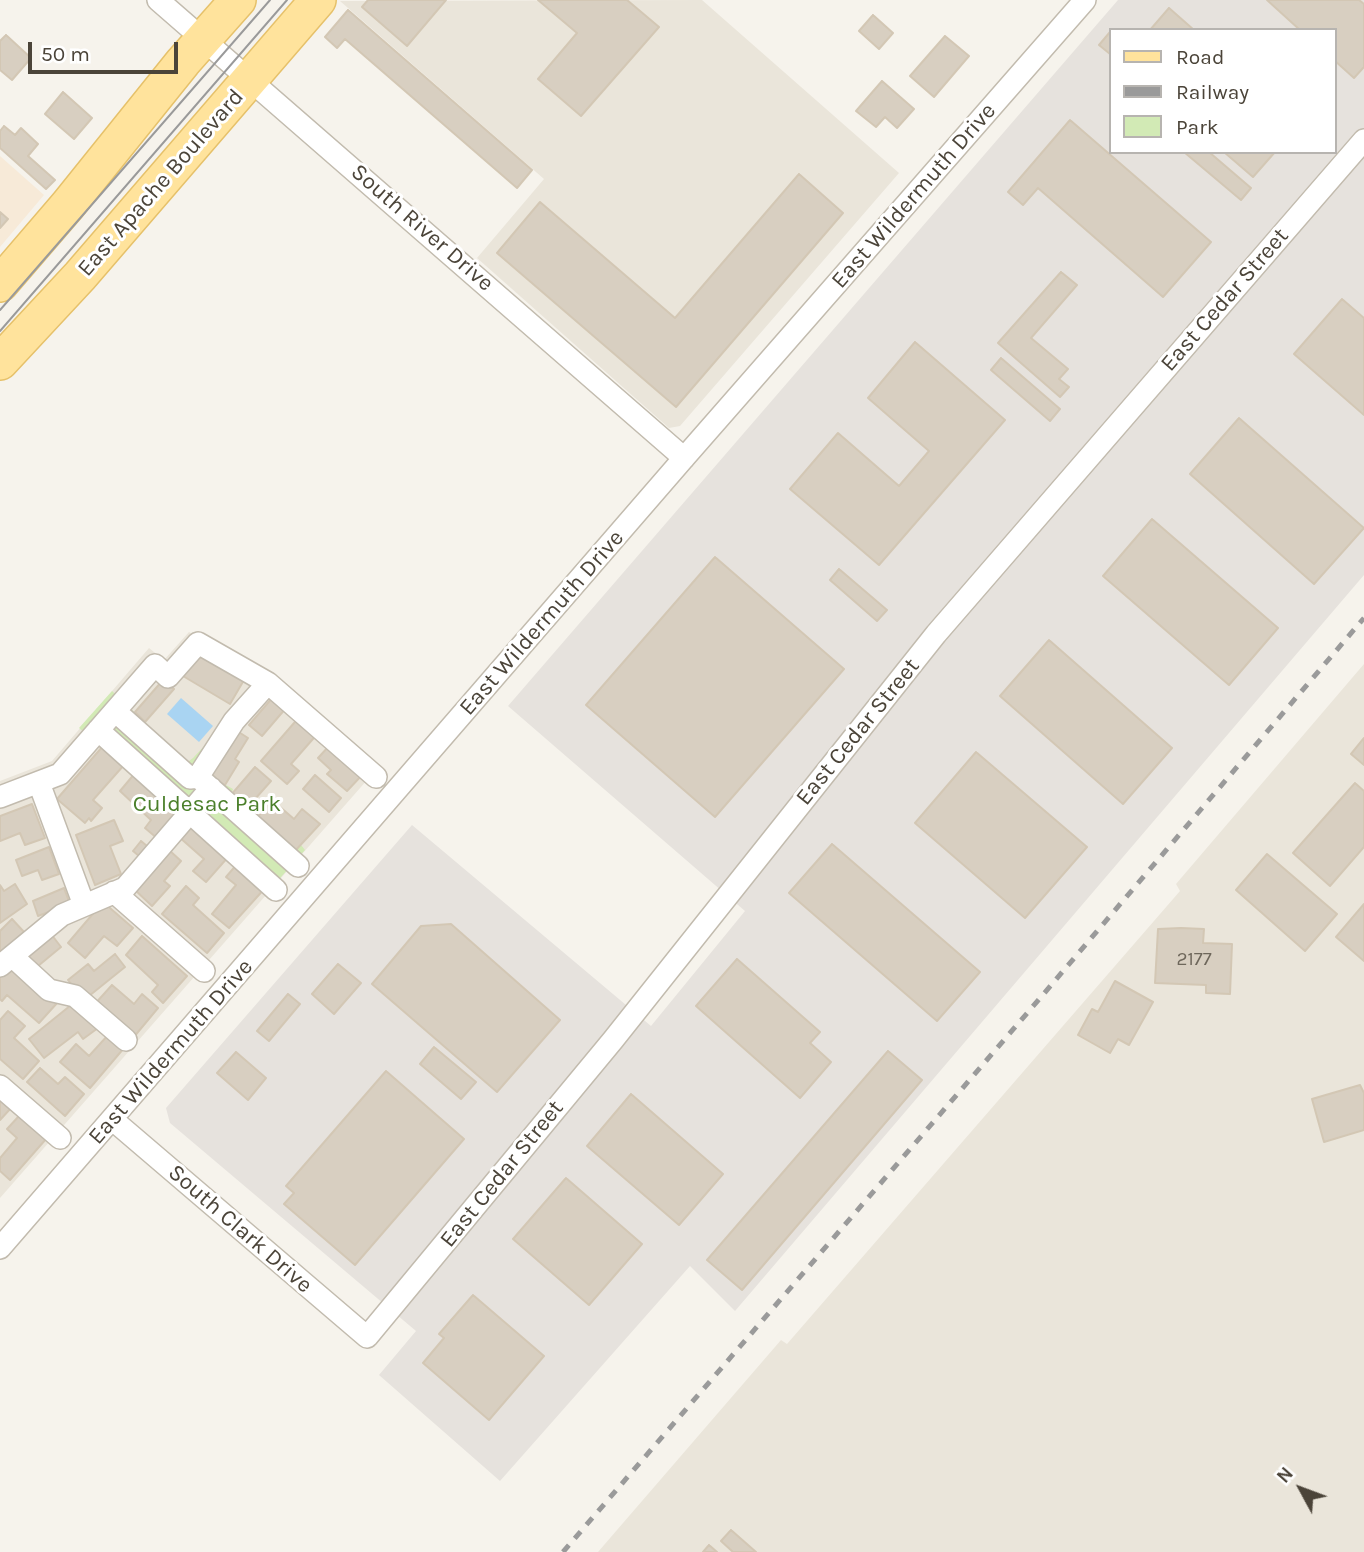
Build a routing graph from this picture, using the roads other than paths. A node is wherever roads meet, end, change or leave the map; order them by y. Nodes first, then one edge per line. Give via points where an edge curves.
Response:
1 (158, 0) edge
2 (238, 0) edge
3 (318, 0) edge
4 (1085, 0) edge
5 (204, 39) junction
6 (251, 79) junction
7 (1364, 140) edge
8 (0, 285) edge
9 (0, 362) edge
10 (684, 458) junction
11 (268, 683) junction
12 (115, 711) junction
13 (98, 730) junction
14 (376, 777) dead end
15 (39, 783) junction
16 (204, 783) junction
17 (0, 797) edge
18 (190, 813) junction
19 (298, 866) dead end
20 (276, 890) dead end
21 (114, 892) junction
22 (83, 905) junction
23 (6, 961) edge
24 (204, 971) dead end
25 (126, 1040) dead end
26 (0, 1086) edge
27 (113, 1120) junction
28 (60, 1138) dead end
29 (0, 1248) edge
30 (367, 1337) joint

1 - 5 street, South River Drive
2 - 5 main road
3 - 6 main road, East Apache Boulevard
4 - 10 street, East Wildermuth Drive
5 - 6 street, South River Drive
5 - 8 main road
6 - 9 main road, East Apache Boulevard
6 - 10 street, South River Drive
7 - 30 street, East Cedar Street via 936,634 613,1040
10 - 27 street, East Wildermuth Drive
11 - 12 street via 198,643 168,677 155,665
11 - 14 street
11 - 16 street via 234,721
12 - 13 street
12 - 16 street via 190,778
13 - 15 street via 60,774
13 - 18 street
15 - 17 street
15 - 22 street
16 - 18 street
16 - 19 street
18 - 20 street
18 - 21 street via 125,888
21 - 22 street
21 - 24 street
22 - 23 street via 62,915
23 - 25 street via 49,990 75,996
26 - 28 street
27 - 29 street, East Wildermuth Drive
27 - 30 street, South Clark Drive

